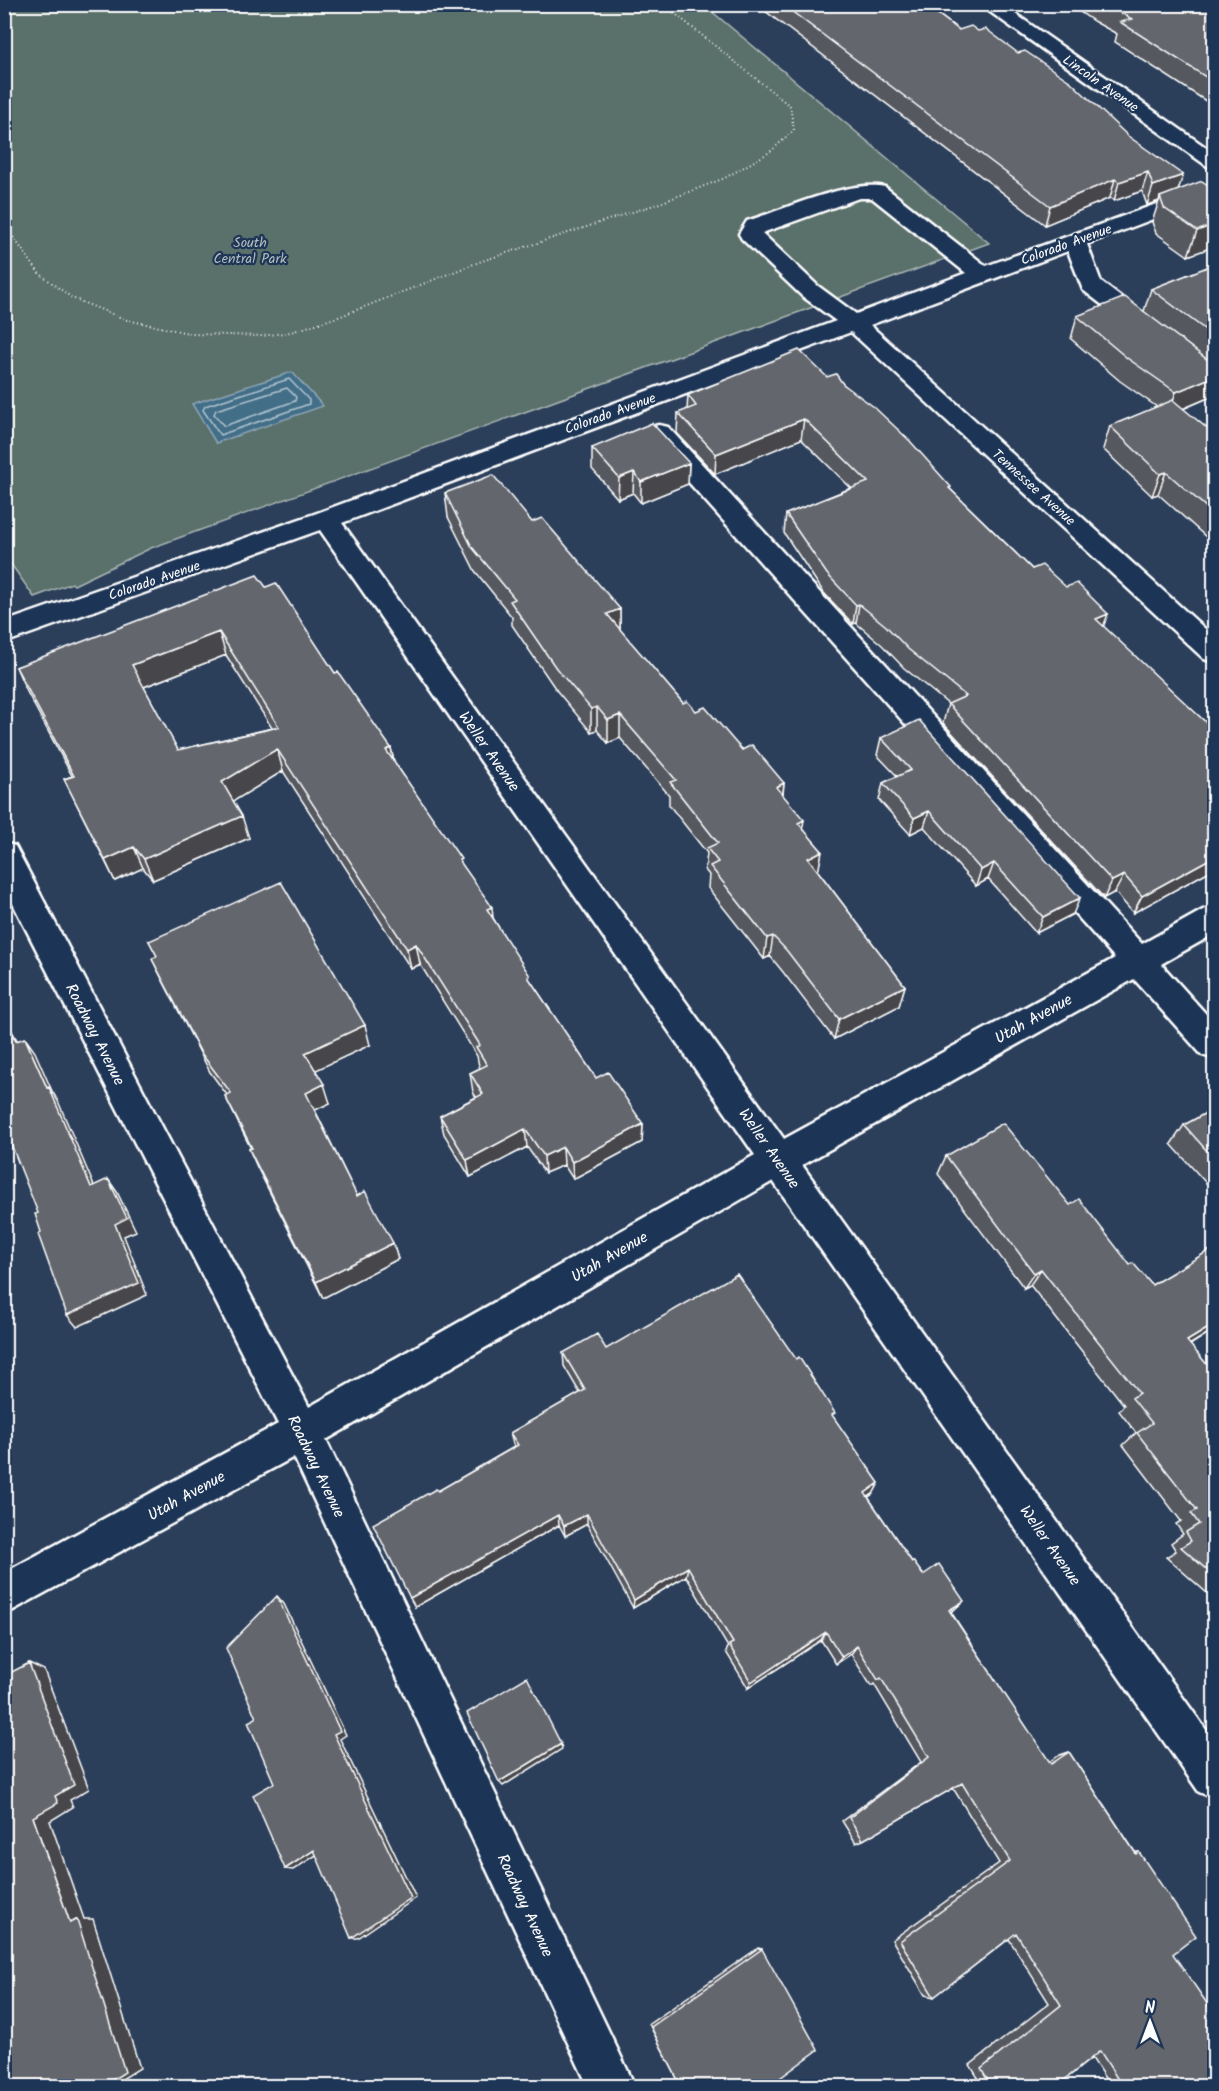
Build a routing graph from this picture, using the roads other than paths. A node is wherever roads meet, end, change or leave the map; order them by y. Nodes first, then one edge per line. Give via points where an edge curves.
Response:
1 (988, 4) edge
2 (1215, 162) edge
3 (1215, 189) edge
4 (1075, 241) junction
5 (983, 275) junction
6 (854, 322) junction
7 (1215, 379) edge
8 (633, 404) junction
9 (326, 519) junction
10 (4, 633) edge
11 (1215, 652) edge
12 (4, 855) edge
13 (1215, 919) edge
14 (1138, 960) junction
15 (1215, 1045) edge
16 (778, 1160) junction
17 (302, 1432) junction
18 (4, 1595) edge
19 (1215, 1777) edge
20 (612, 2086) edge

1 - 2 street, Lincoln Avenue
3 - 4 street, Colorado Avenue
4 - 5 street, Colorado Avenue
4 - 7 street via 1091,285
5 - 6 street, Colorado Avenue
5 - 6 street, Tennessee Avenue via 877,192 857,192 755,226 750,234 810,291
6 - 8 street, Colorado Avenue
6 - 11 street, Tennessee Avenue
8 - 9 street, Colorado Avenue
8 - 14 street
9 - 10 street, Colorado Avenue
9 - 16 street, Weller Avenue
12 - 17 street, Roadway Avenue
13 - 14 street, Utah Avenue
14 - 15 street
14 - 16 street, Utah Avenue
16 - 17 street, Utah Avenue
16 - 19 street, Weller Avenue
17 - 18 street, Utah Avenue
17 - 20 street, Roadway Avenue

